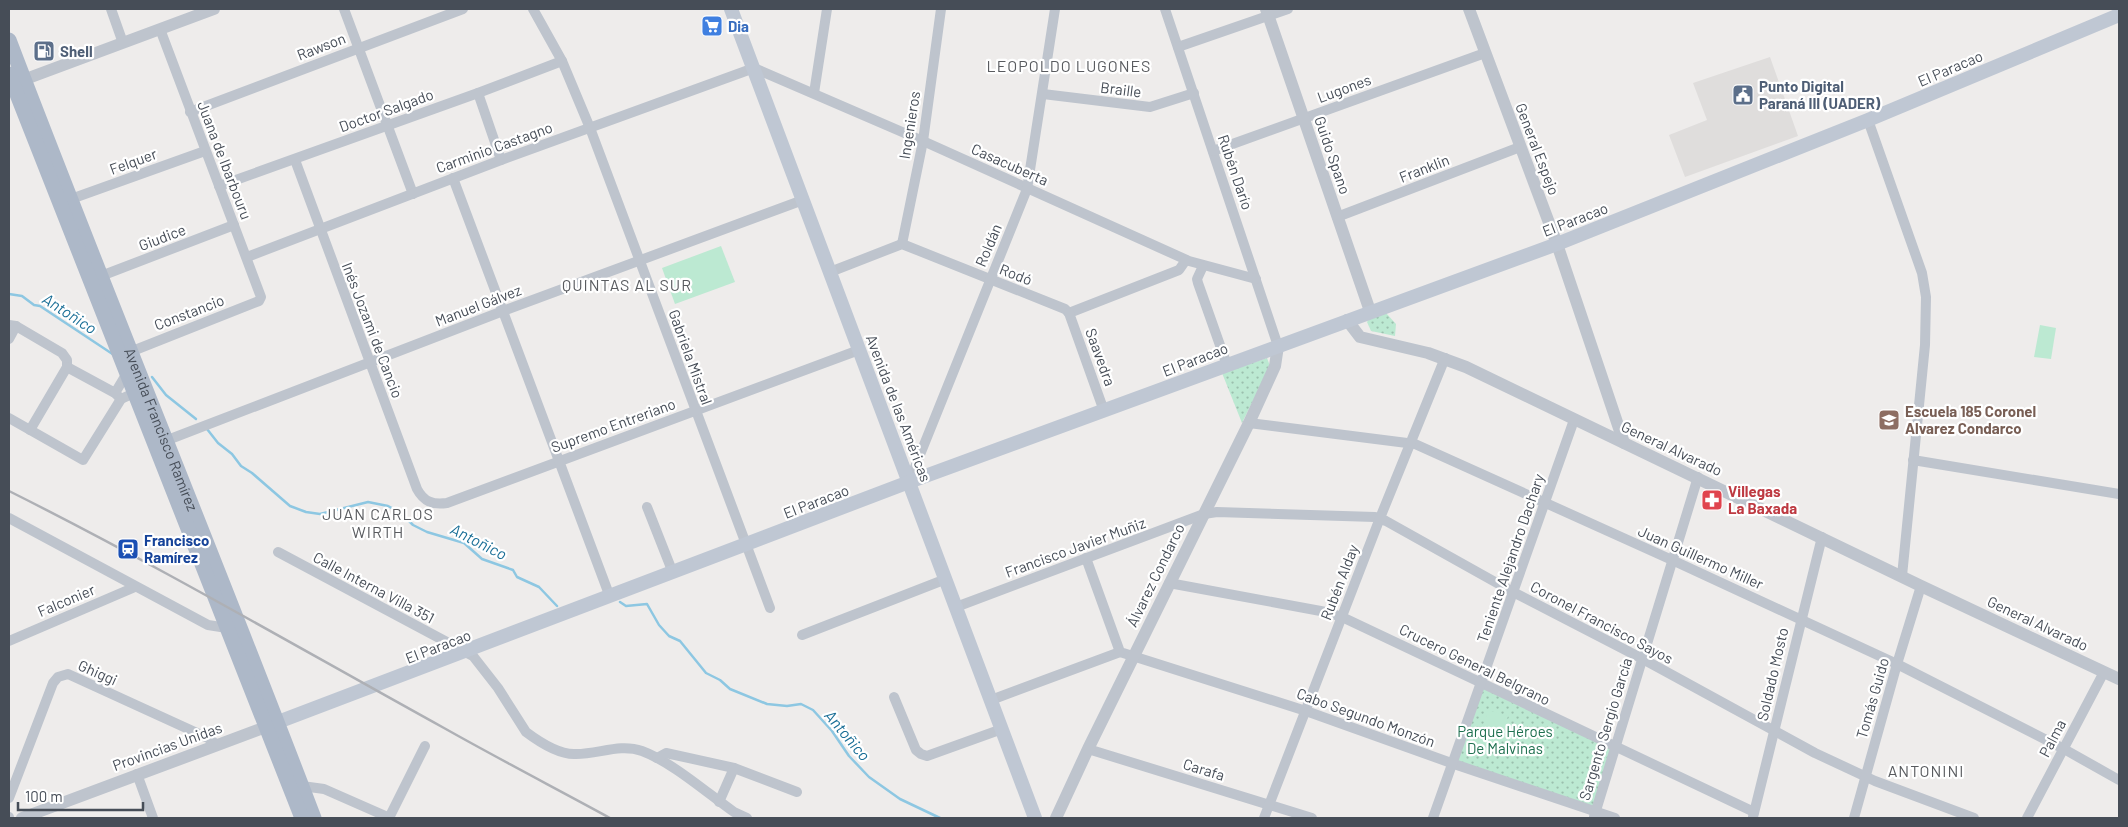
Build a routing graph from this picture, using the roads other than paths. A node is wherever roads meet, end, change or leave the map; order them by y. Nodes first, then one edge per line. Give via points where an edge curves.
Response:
1 (111, 9) edge
2 (214, 9) edge
3 (344, 9) edge
4 (463, 9) edge
5 (535, 9) edge
6 (731, 9) edge
7 (827, 9) edge
8 (941, 9) edge
9 (1055, 9) edge
10 (1165, 9) edge
11 (1288, 9) edge
12 (1469, 9) edge
13 (199, 11) edge
14 (1267, 12) edge
15 (2119, 15) edge
16 (160, 29) junction
17 (9, 40) edge
18 (123, 43) junction
19 (358, 47) junction
20 (1178, 47) junction
21 (1484, 53) junction
22 (562, 61) junction
23 (754, 68) junction
24 (13, 81) edge
25 (478, 93) junction
26 (814, 93) junction
27 (1194, 93) junction
28 (1043, 94) junction
29 (190, 112) junction
30 (1303, 119) junction
31 (1868, 120) junction
32 (387, 126) junction
33 (590, 128) junction
34 (923, 141) junction
35 (1520, 147) junction
36 (205, 151) junction
37 (1213, 151) junction
38 (295, 160) junction
39 (501, 160) junction
40 (452, 178) junction
41 (219, 186) junction
42 (1027, 189) junction
43 (412, 194) junction
44 (71, 199) junction
45 (803, 200) junction
46 (1337, 217) junction
47 (234, 225) junction
48 (319, 229) junction
49 (902, 244) junction
50 (1557, 244) junction
51 (247, 257) junction
52 (1186, 260) junction
53 (640, 262) junction
54 (1203, 266) junction
55 (830, 272) junction
56 (101, 276) junction
57 (1256, 279) junction
58 (990, 280) junction
59 (259, 301) joint
60 (502, 311) junction
61 (1068, 312) junction
62 (1370, 312) junction
63 (1348, 320) junction
64 (12, 326) edge
65 (9, 339) edge
66 (1278, 346) junction
67 (859, 350) junction
68 (130, 352) junction
69 (1445, 358) junction
70 (369, 362) junction
71 (1227, 364) junction
72 (67, 367) junction
73 (123, 395) junction
74 (695, 410) junction
75 (1104, 411) junction
76 (9, 418) edge
77 (1574, 420) junction
78 (1249, 424) junction
79 (30, 430) junction
80 (165, 441) junction
81 (1410, 443) junction
82 (1624, 443) junction
83 (1913, 460) junction
84 (560, 461) junction
85 (1698, 477) junction
86 (909, 482) junction
87 (2119, 494) edge
88 (432, 503) joint
89 (1545, 503) junction
90 (647, 507) dead end
91 (1204, 514) junction
92 (9, 518) edge
93 (1380, 518) junction
94 (1822, 537) junction
95 (746, 545) junction
96 (278, 552) dead end
97 (1086, 558) junction
98 (1672, 560) junction
99 (673, 573) junction
100 (1902, 576) junction
101 (946, 579) junction
102 (1169, 583) junction
103 (1921, 586) junction
104 (135, 587) junction
105 (1513, 592) junction
106 (610, 597) junction
107 (956, 607) junction
108 (770, 608) dead end
109 (1342, 617) junction
110 (1800, 619) junction
111 (227, 628) junction
112 (802, 635) dead end
113 (10, 638) edge
114 (465, 652) junction
115 (1120, 652) junction
116 (1134, 655) junction
117 (1641, 658) junction
118 (1897, 664) junction
119 (2104, 672) junction
120 (2119, 679) edge
121 (1482, 684) junction
122 (894, 697) dead end
123 (991, 700) junction
124 (1306, 711) junction
125 (273, 724) junction
126 (1002, 729) junction
127 (1774, 731) junction
128 (217, 745) junction
129 (425, 746) dead end
130 (1615, 747) junction
131 (1088, 749) junction
132 (2064, 749) junction
133 (657, 758) junction
134 (1454, 764) junction
135 (734, 768) junction
136 (137, 774) junction
137 (1866, 777) junction
138 (2119, 780) edge
139 (302, 786) junction
140 (797, 792) dead end
141 (9, 798) edge
142 (719, 802) junction
143 (1269, 805) junction
144 (1595, 815) edge
145 (1753, 815) edge
146 (22, 818) edge
147 (153, 818) edge
148 (302, 818) edge
149 (314, 818) edge
150 (390, 818) edge
151 (746, 818) edge
152 (1035, 818) edge
153 (1056, 818) edge
154 (1264, 818) edge
155 (1312, 818) edge
156 (1433, 818) edge
157 (1615, 818) edge
158 (1854, 818) edge
159 (1974, 818) edge
160 (2027, 818) edge

1 - 18 street
2 - 13 street
3 - 19 street
4 - 19 street, Rawson
5 - 22 street, Gabriela Mistral
6 - 23 main road, Avenida de las Américas
7 - 26 street
8 - 34 street, Ingenieros
9 - 28 street, Roldán
10 - 20 street, Rubén Darío
11 - 14 street
12 - 21 street, General Espejo
13 - 16 street
14 - 20 street
14 - 30 street, Guido Spano
15 - 31 main road, El Paracao
16 - 18 street
16 - 29 street, Juana de Ibarbouru
17 - 24 main road, Avenida Francisco Ramírez
18 - 24 street
19 - 29 street, Rawson
19 - 32 street
20 - 27 street, Rubén Darío
21 - 30 street, Lugones
21 - 35 street, General Espejo
22 - 25 street, Doctor Salgado
22 - 33 street, Gabriela Mistral
23 - 26 street, Casacuberta
23 - 33 street, Carminio Castagno
23 - 45 main road, Avenida de las Américas
24 - 44 main road, Avenida Francisco Ramírez
24 - 73 main road, Avenida Francisco Ramírez via 126,373
25 - 32 street, Doctor Salgado
25 - 39 street
26 - 34 street, Casacuberta
27 - 28 street, Braille via 1150,107
27 - 37 street, Rubén Darío
28 - 42 street, Roldán
29 - 36 street, Juana de Ibarbouru
30 - 37 street, Lugones
30 - 46 street, Guido Spano
31 - 50 main road, El Paracao
31 - 83 street via 1924,285 1925,344
32 - 38 street, Doctor Salgado
32 - 43 street
33 - 39 street, Carminio Castagno
33 - 53 street, Gabriela Mistral
34 - 42 street, Casacuberta
34 - 49 street, Ingenieros
35 - 46 street, Franklin
35 - 50 street, General Espejo
36 - 41 street, Juana de Ibarbouru
36 - 44 street, Felquer
37 - 57 street, Rubén Darío
38 - 41 street, Doctor Salgado
38 - 48 street, Inés Jozami de Cancio
39 - 40 street, Carminio Castagno
40 - 43 street, Carminio Castagno
40 - 60 street
41 - 47 street, Juana de Ibarbouru
42 - 52 street, Casacuberta
42 - 58 street, Roldán
43 - 48 street, Carminio Castagno
44 - 56 main road, Avenida Francisco Ramírez
45 - 53 street, Manuel Gálvez
45 - 55 main road, Avenida de las Américas
46 - 62 street, Guido Spano
47 - 51 street, Juana de Ibarbouru
47 - 56 street, Giudice
48 - 51 street, Carminio Castagno
48 - 70 street, Inés Jozami de Cancio
49 - 55 street
49 - 58 street, Rodó
50 - 62 main road, El Paracao
50 - 82 street, General Espejo
51 - 59 street, Juana de Ibarbouru
52 - 54 street, Casacuberta
52 - 61 street via 1179,270
53 - 60 street, Manuel Gálvez
53 - 74 street, Gabriela Mistral
54 - 57 street, Casacuberta
54 - 71 street via 1198,283
55 - 67 main road, Avenida de las Américas
56 - 68 main road, Avenida Francisco Ramírez
57 - 66 street, Rubén Darío
58 - 61 street, Rodó
58 - 86 street, Roldán
59 - 68 street, Constancio
60 - 70 street, Manuel Gálvez
60 - 84 street
61 - 75 street, Saavedra
62 - 63 main road, El Paracao
63 - 66 main road, El Paracao
63 - 69 street, General Alvarado via 1360,337
64 - 65 street
64 - 72 street via 62,353
66 - 71 main road, El Paracao
66 - 78 street, Álvarez Condarco via 1275,366
67 - 74 street, Supremo Entreriano
67 - 86 main road, Avenida de las Américas
68 - 80 main road, Avenida Francisco Ramírez
69 - 77 street, General Alvarado
69 - 81 street, Rubén Alday
70 - 80 street, Manuel Gálvez
70 - 88 street, Inés Jozami de Cancio via 420,496
71 - 75 main road, El Paracao
72 - 73 street
72 - 79 street
73 - 79 street via 83,460
73 - 111 main road, Avenida Francisco Ramírez
74 - 84 street, Supremo Entreriano
74 - 95 street, Gabriela Mistral
75 - 86 main road, El Paracao
76 - 79 street
77 - 82 street, General Alvarado
77 - 89 street, Teniente Alejandro Dachary
78 - 81 street, Juan Guillermo Miller
78 - 91 street, Álvarez Condarco
80 - 125 main road, Avenida Francisco Ramírez
81 - 89 street, Juan Guillermo Miller
81 - 93 street, Rubén Alday
82 - 85 street, General Alvarado
83 - 87 street
83 - 100 street
84 - 88 street, Supremo Entreriano via 447,503
84 - 106 street
85 - 94 street, General Alvarado
85 - 98 street, Sargento Sergio García
86 - 95 main road, El Paracao
86 - 101 main road, Avenida de las Américas
89 - 98 street, Juan Guillermo Miller
89 - 105 street, Teniente Alejandro Dachary
90 - 99 street
91 - 93 street, Coronel Francisco Sayos
91 - 97 street, Francisco Javier Muñiz
91 - 102 street, Álvarez Condarco
92 - 104 street
93 - 105 street, Coronel Francisco Sayos
93 - 109 street, Rubén Alday
94 - 100 street, General Alvarado
94 - 110 street, Soldado Mosto
95 - 99 main road, El Paracao
95 - 108 street, Gabriela Mistral
96 - 114 street, Calle Interna Villa 351
97 - 107 street, Francisco Javier Muñiz
97 - 115 street
98 - 110 street, Juan Guillermo Miller
98 - 117 street, Sargento Sergio García
99 - 106 main road, El Paracao
100 - 103 street, General Alvarado
101 - 107 main road, Avenida de las Américas
101 - 112 street
102 - 109 street, Crucero General Belgrano
102 - 116 street, Álvarez Condarco
103 - 118 street, Tomás Guido
103 - 119 street, General Alvarado
104 - 111 street via 208,625
104 - 113 street, Falconier
105 - 117 street, Coronel Francisco Sayos
105 - 121 street, Teniente Alejandro Dachary
106 - 114 main road, El Paracao
107 - 123 main road, Avenida de las Américas
109 - 121 street, Crucero General Belgrano
109 - 124 street, Rubén Alday
110 - 118 street, Juan Guillermo Miller
110 - 127 street, Soldado Mosto
111 - 125 main road, Avenida Francisco Ramírez
114 - 125 main road, El Paracao
114 - 133 street, Calle Interna Villa 351 via 473,656 531,736 564,753 621,747 640,750
115 - 116 street, Cabo Segundo Monzón
115 - 123 street
116 - 124 street, Cabo Segundo Monzón
116 - 131 street, Álvarez Condarco
117 - 127 street, Coronel Francisco Sayos
117 - 130 street, Sargento Sergio García
118 - 132 street, Juan Guillermo Miller
118 - 137 street, Tomás Guido
119 - 120 street, General Alvarado
119 - 132 street, Palma
121 - 130 street, Crucero General Belgrano
121 - 134 street, Teniente Alejandro Dachary
122 - 126 street via 916,750 927,756
123 - 126 main road, Avenida de las Américas
124 - 134 street, Cabo Segundo Monzón
124 - 143 street, Rubén Alday
125 - 128 street, Provincias Unidas
125 - 139 main road, Avenida Francisco Ramírez
125 - 148 main road, Avenida Francisco Ramírez
126 - 152 main road, Avenida de las Américas
127 - 137 street, Coronel Francisco Sayos
127 - 145 street, Soldado Mosto
128 - 136 street, Provincias Unidas
128 - 141 street, Ghiggi via 68,674 63,675 53,683
129 - 150 street
130 - 144 street, Sargento Sergio García
130 - 145 street, Crucero General Belgrano
131 - 143 street, Carafa
131 - 153 street, Álvarez Condarco
132 - 138 street, Juan Guillermo Miller
132 - 160 street, Palma
133 - 135 street via 666,754
133 - 142 street, Calle Interna Villa 351
134 - 144 street, Cabo Segundo Monzón
134 - 156 street, Teniente Alejandro Dachary
135 - 140 street
135 - 142 street
136 - 146 street, Provincias Unidas
136 - 147 street
137 - 158 street, Tomás Guido
137 - 159 street, Coronel Francisco Sayos
139 - 149 main road, Avenida Francisco Ramírez
139 - 150 street via 324,789
142 - 151 street, Calle Interna Villa 351
143 - 154 street, Rubén Alday
143 - 155 street, Carafa
144 - 157 street, Cabo Segundo Monzón

